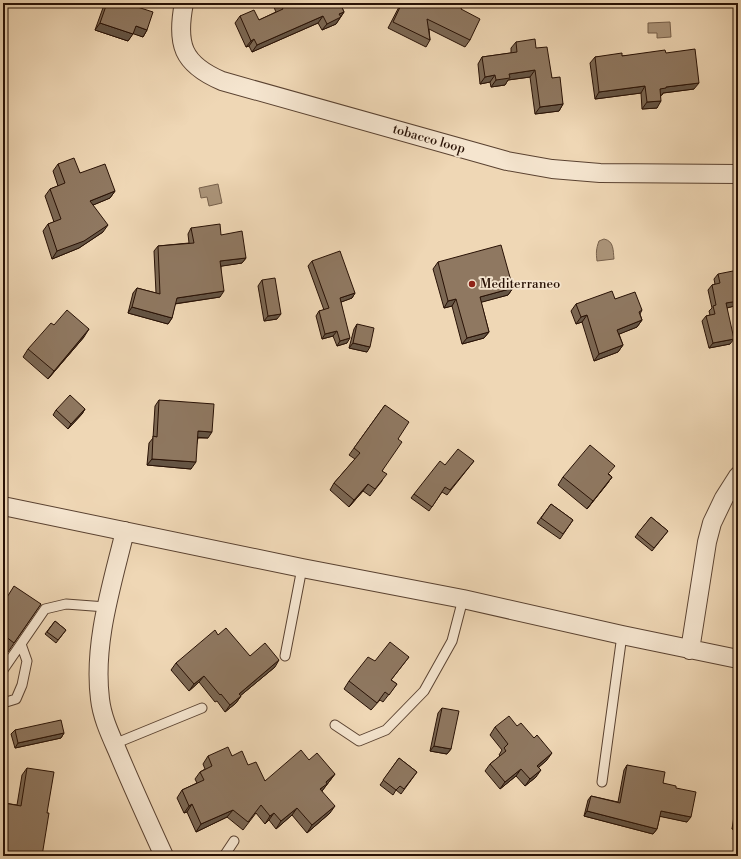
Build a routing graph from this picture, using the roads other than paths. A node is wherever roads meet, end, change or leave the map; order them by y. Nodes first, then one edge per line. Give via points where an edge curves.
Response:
1 (184, 3) edge
2 (738, 174) edge
3 (738, 476) edge
4 (3, 506) edge
5 (125, 532) junction
6 (302, 568) junction
7 (463, 599) junction
8 (106, 607) junction
9 (622, 635) junction
10 (21, 644) junction
11 (690, 650) junction
12 (285, 656) dead end
13 (738, 659) edge
14 (3, 670) edge
15 (3, 703) edge
16 (202, 708) dead end
17 (335, 725) dead end
18 (114, 744) junction
19 (602, 782) dead end
20 (234, 841) dead end
21 (164, 856) edge
22 (224, 856) edge

1 - 2 street, tobacco loop via 181,30 185,52 198,69 222,81 507,161 552,169 600,173
3 - 11 street via 712,523
4 - 5 street
5 - 6 street
5 - 8 street
6 - 7 street
6 - 12 lane
7 - 9 street
7 - 17 lane via 452,641 424,691 386,730 359,741
8 - 10 lane via 66,604 45,609
8 - 18 street via 98,671 100,700
9 - 11 street
9 - 19 lane
10 - 14 lane
10 - 15 lane via 26,661 22,685 16,700
11 - 13 street
16 - 18 lane
18 - 21 street
20 - 22 lane

